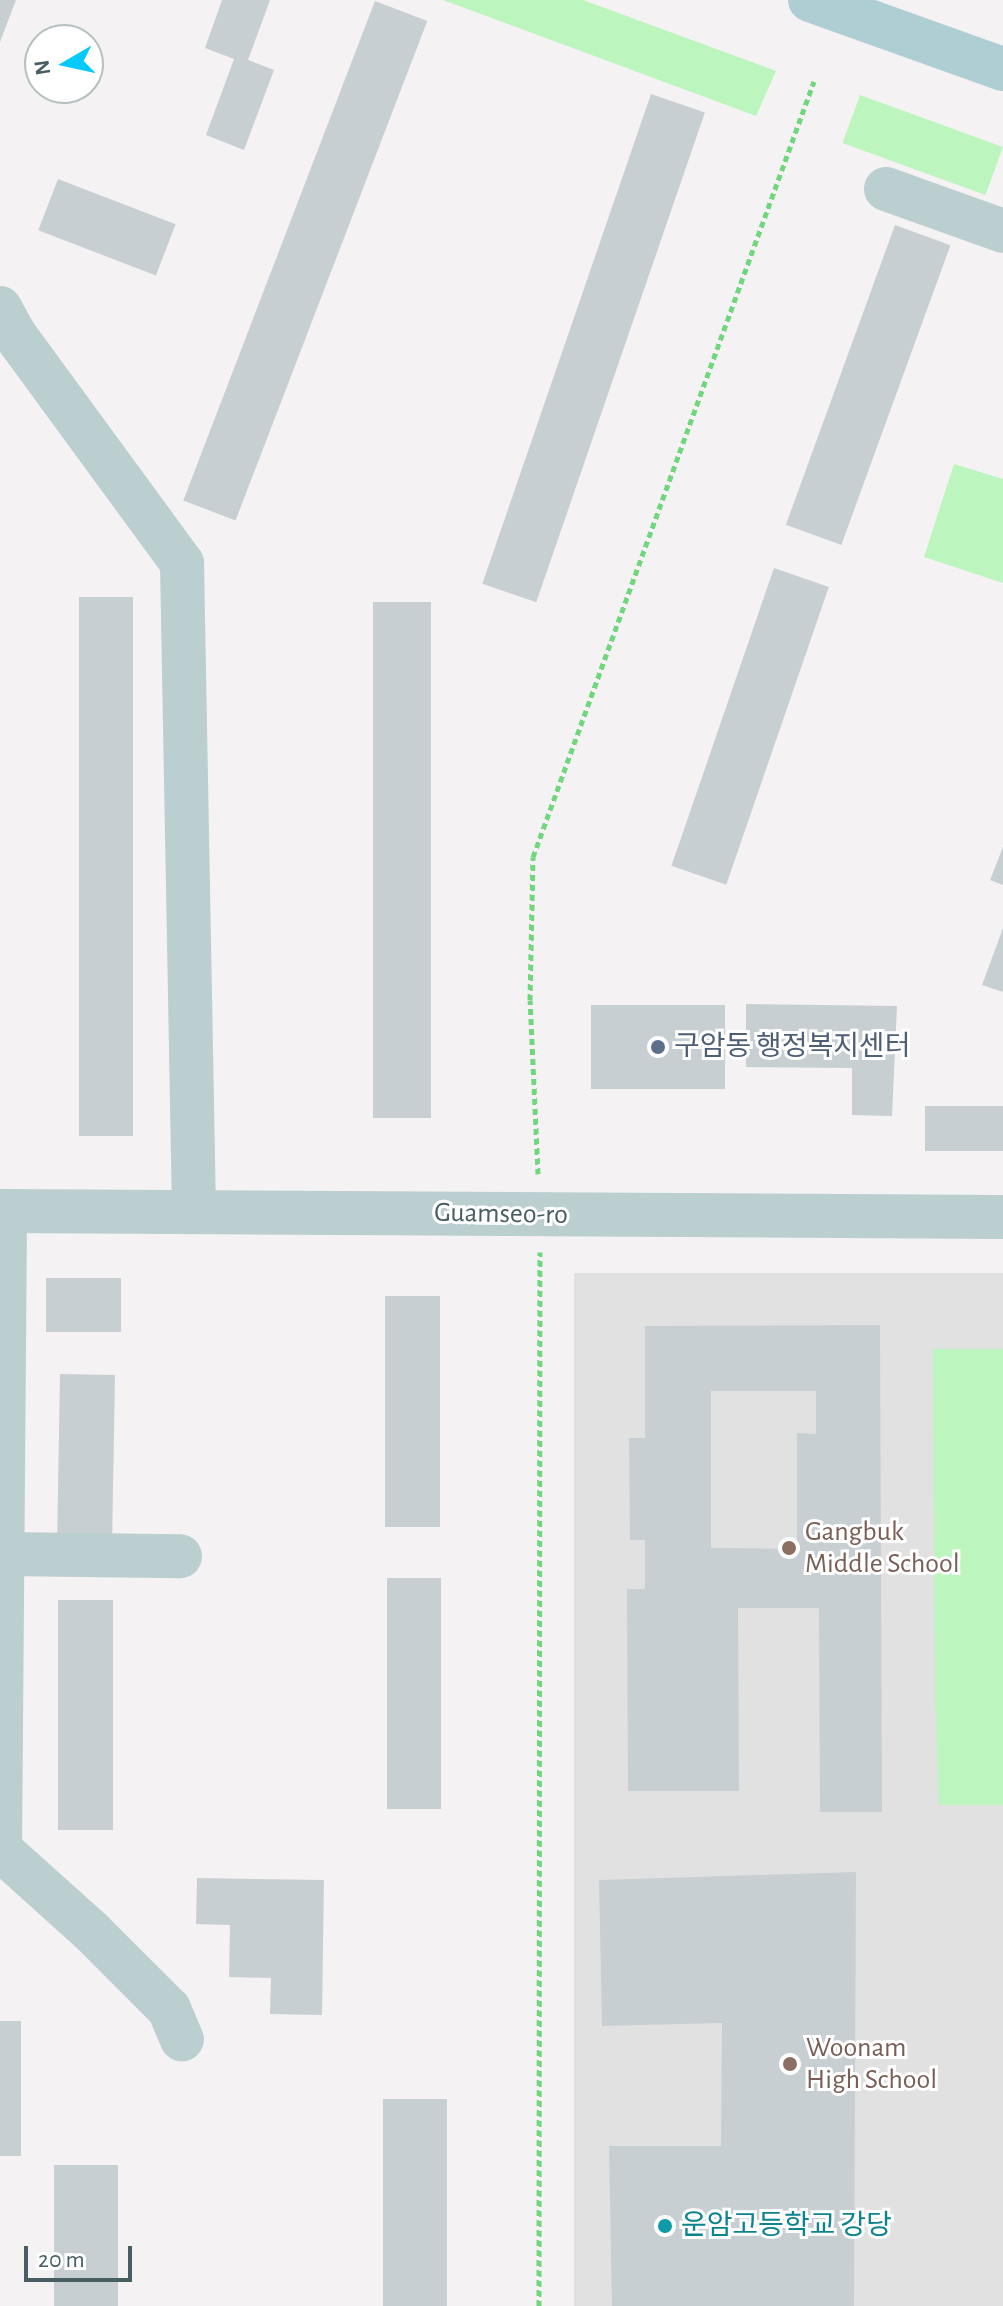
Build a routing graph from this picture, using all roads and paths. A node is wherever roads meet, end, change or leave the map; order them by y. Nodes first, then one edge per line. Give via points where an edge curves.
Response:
1 (810, 0) edge
2 (1003, 69) edge
3 (814, 81) dead end
4 (886, 189) dead end
5 (1003, 231) edge
6 (0, 308) edge
7 (194, 1210) junction
8 (2, 1211) edge
9 (540, 1215) junction
10 (1003, 1217) edge
11 (4, 1554) junction
12 (180, 1556) dead end
13 (1, 1852) edge
14 (182, 2039) dead end
15 (539, 2306) edge

1 - 2 main road
3 - 9 path via 533,857 530,1000
4 - 5 street
6 - 7 street via 182,563
7 - 8 street, Guamseo-ro
7 - 9 street, Guamseo-ro
8 - 11 street
9 - 10 street, Guamseo-ro
9 - 15 path
11 - 12 street
11 - 13 street
13 - 14 street via 169,2009

